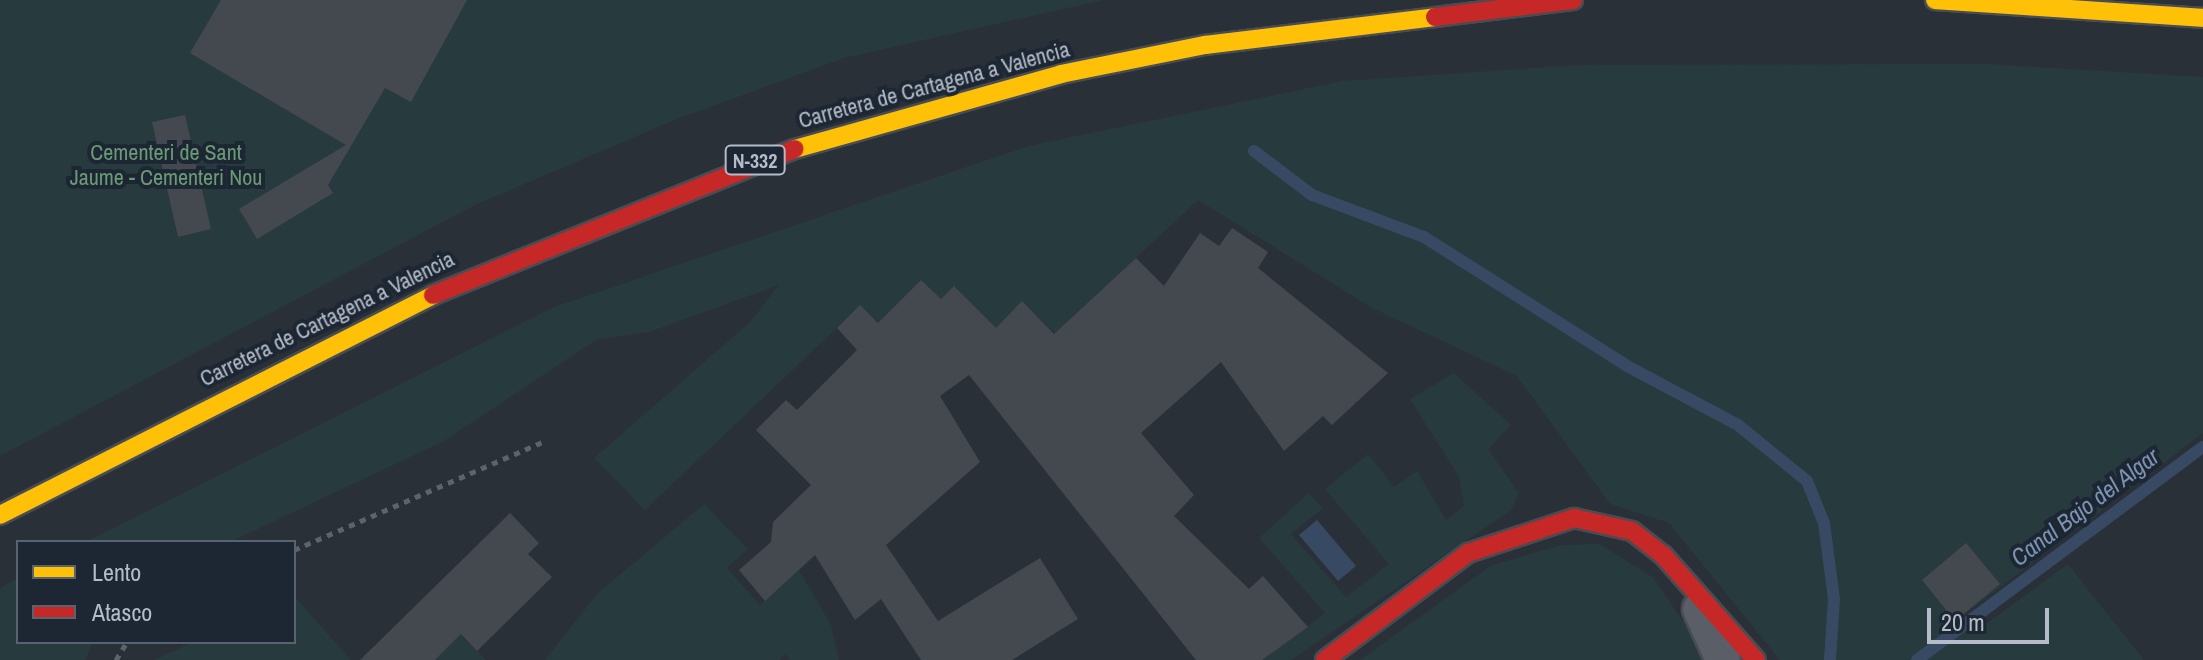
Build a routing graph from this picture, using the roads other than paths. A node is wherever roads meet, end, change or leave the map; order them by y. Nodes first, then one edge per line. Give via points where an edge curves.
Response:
1 (1573, 0) edge
2 (1935, 0) edge
3 (2203, 18) edge
4 (0, 515) edge
5 (1690, 586) junction
6 (1325, 660) edge
7 (1723, 660) edge
8 (1756, 660) edge

1 - 4 main road, Carretera de Cartagena a Valencia / N-332 via 1205,45 1046,77 825,137 490,266
2 - 3 main road
5 - 6 main road via 1632,531 1574,518 1538,524 1468,553
5 - 7 street
5 - 8 main road

